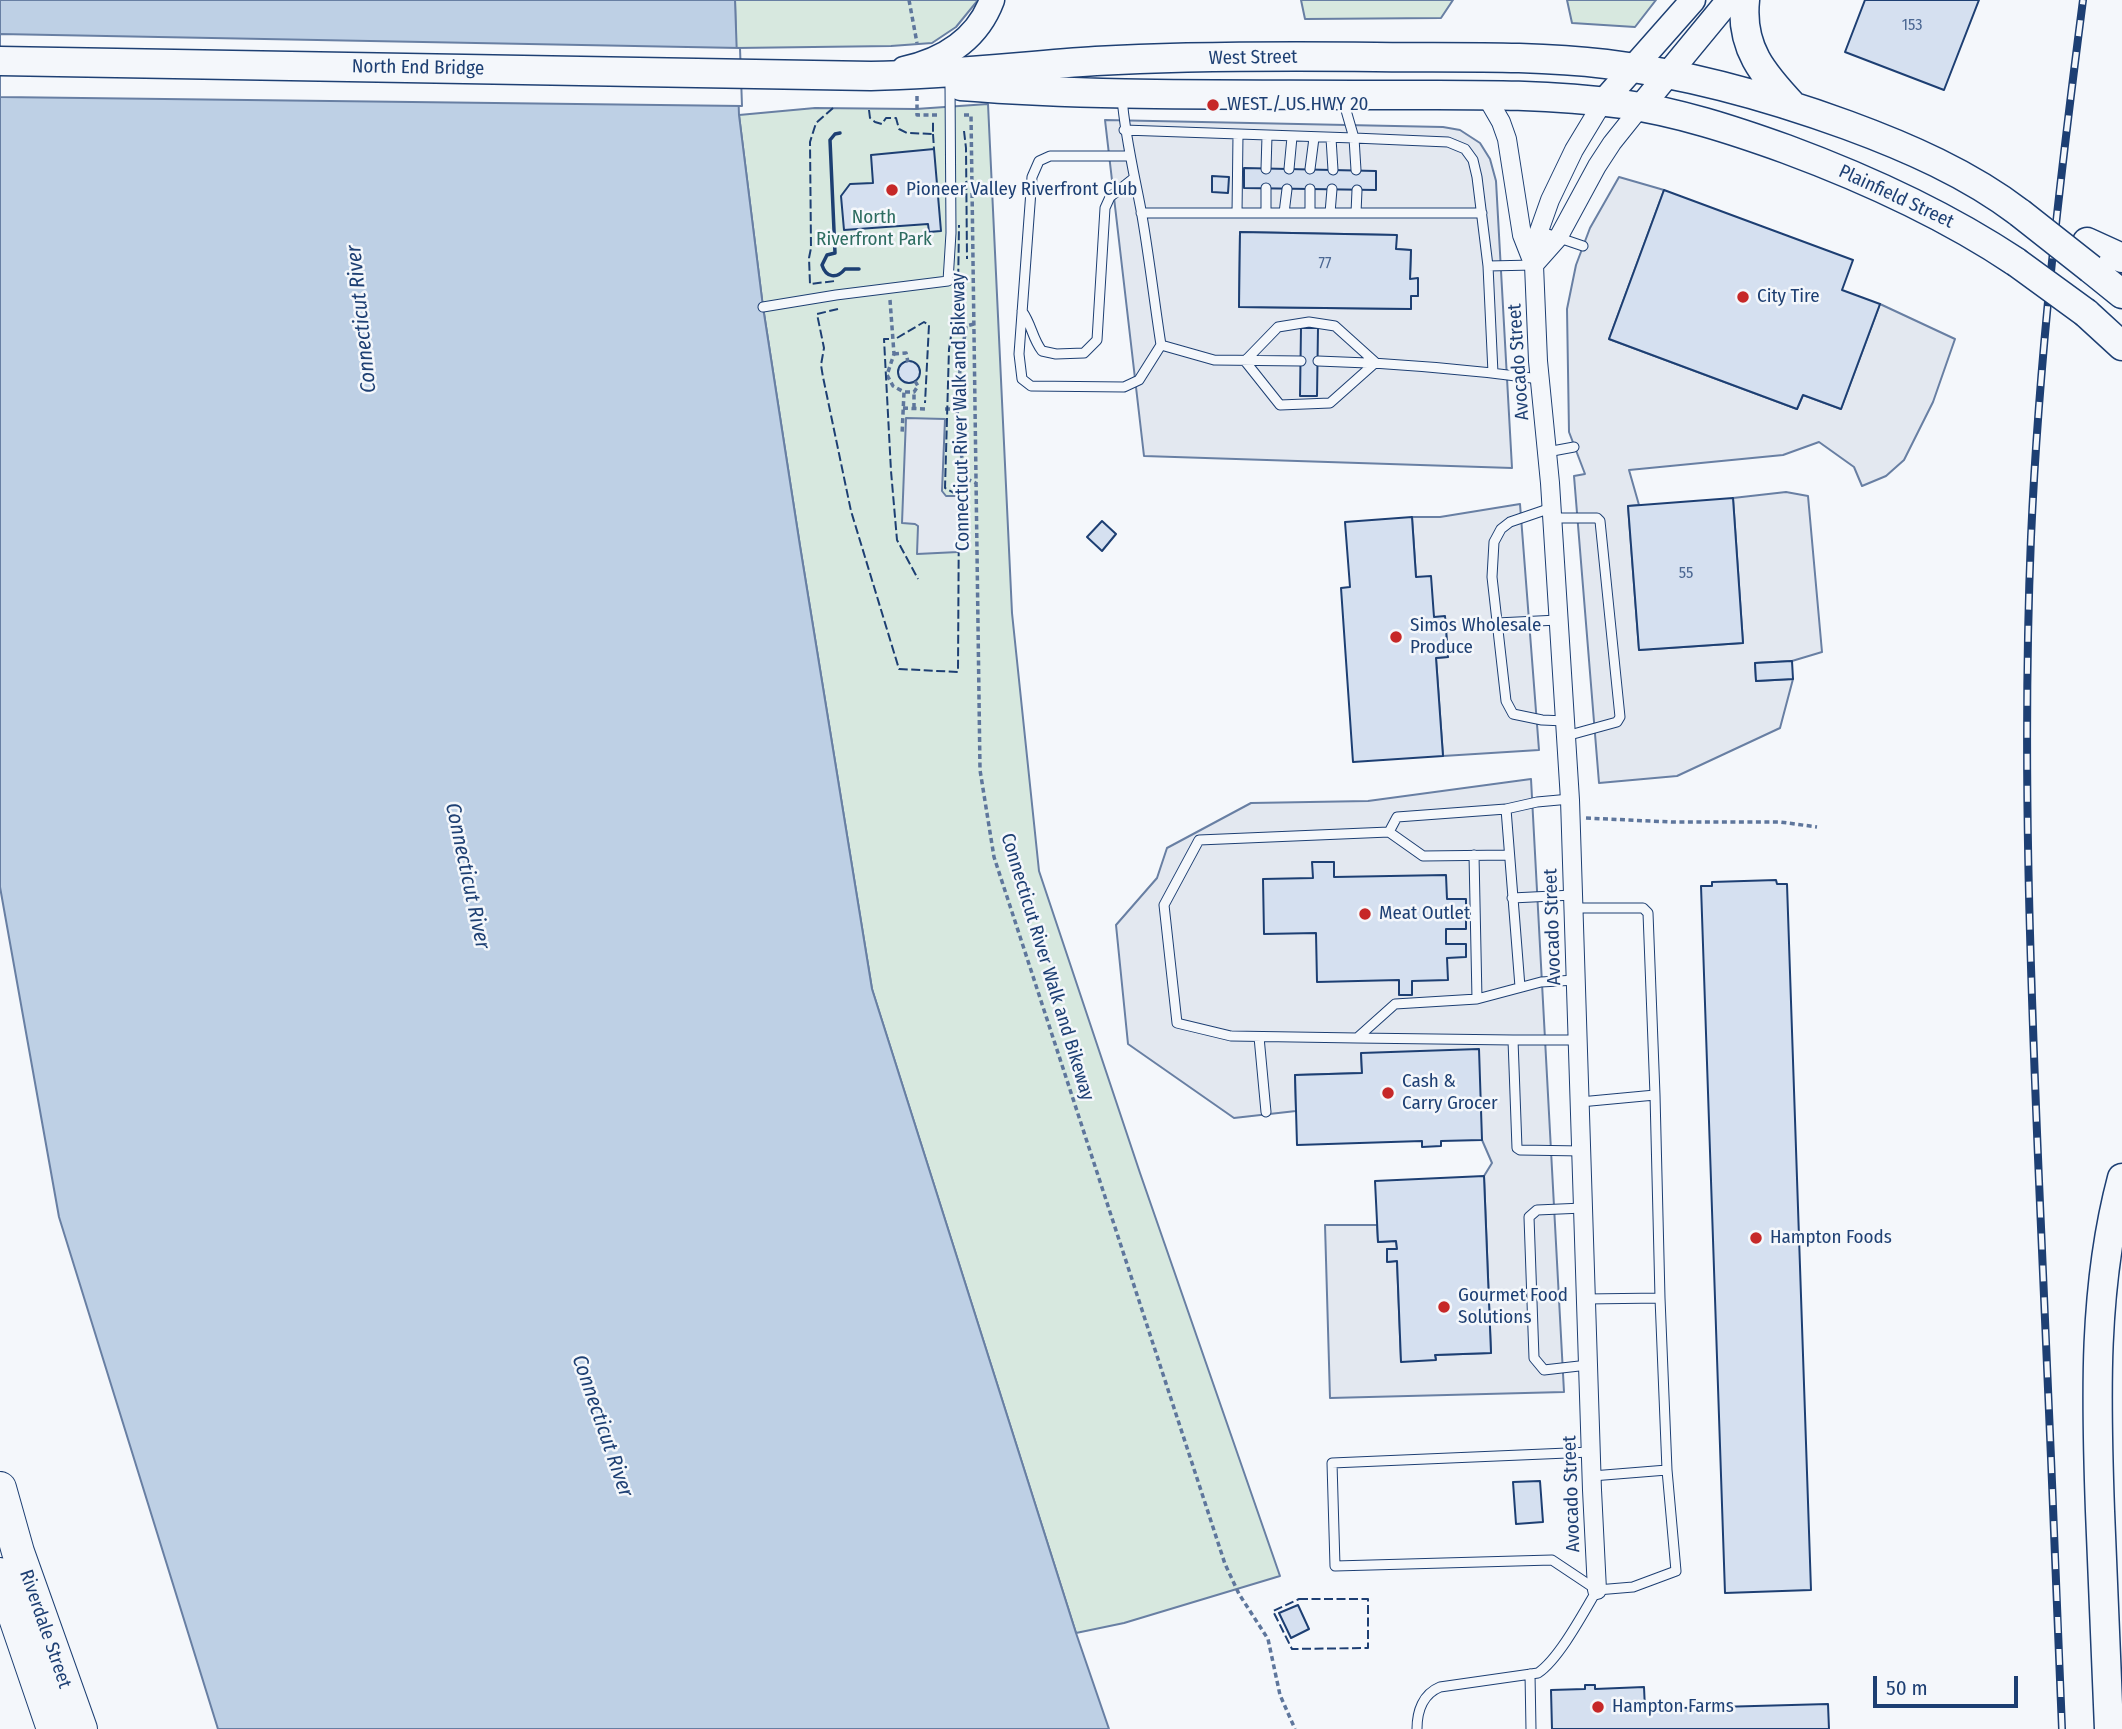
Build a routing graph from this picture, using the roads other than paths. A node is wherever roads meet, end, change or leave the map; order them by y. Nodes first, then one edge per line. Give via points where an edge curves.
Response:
1 (992, 0) edge
2 (1693, 0) edge
3 (1729, 0) edge
4 (1745, 0) edge
5 (0, 61) edge
6 (1121, 61) junction
7 (1634, 68) junction
8 (835, 75) joint
9 (1668, 75) junction
10 (871, 76) junction
11 (950, 85) junction
12 (1122, 92) junction
13 (1342, 95) junction
14 (1486, 96) junction
15 (1603, 102) junction
16 (1794, 107) junction
17 (1640, 108) junction
18 (1124, 130) junction
19 (1238, 135) junction
20 (1267, 136) junction
21 (1292, 137) junction
22 (1314, 138) junction
23 (1331, 138) junction
24 (1354, 138) junction
25 (1130, 156) junction
26 (1266, 169) dead end
27 (1289, 169) dead end
28 (1310, 169) dead end
29 (1333, 170) dead end
30 (1356, 170) dead end
31 (1134, 178) junction
32 (1266, 188) dead end
33 (1286, 189) dead end
34 (1310, 189) dead end
35 (1332, 190) dead end
36 (1357, 190) dead end
37 (1141, 213) junction
38 (1237, 213) junction
39 (1266, 213) junction
40 (1284, 213) junction
41 (1310, 213) junction
42 (1330, 213) junction
43 (1356, 213) junction
44 (1482, 213) junction
45 (1539, 231) junction
46 (1558, 238) junction
47 (1583, 246) dead end
48 (2089, 256) junction
49 (2122, 258) edge
50 (1534, 264) junction
51 (1488, 266) junction
52 (2122, 295) edge
53 (763, 307) dead end
54 (1022, 312) junction
55 (1161, 345) junction
56 (2122, 346) edge
57 (1301, 360) dead end
58 (1245, 361) junction
59 (1318, 361) dead end
60 (1375, 362) junction
61 (1493, 373) junction
62 (1540, 379) junction
63 (1574, 447) dead end
64 (1547, 452) junction
65 (1551, 513) junction
66 (1558, 620) junction
67 (1497, 623) junction
68 (1565, 728) junction
69 (1570, 808) junction
70 (1506, 809) junction
71 (1389, 832) junction
72 (1474, 855) junction
73 (1509, 855) junction
74 (1512, 898) junction
75 (1573, 902) junction
76 (1576, 980) junction
77 (1520, 987) junction
78 (1477, 999) junction
79 (1259, 1037) junction
80 (1356, 1038) junction
81 (1513, 1040) junction
82 (1578, 1040) junction
83 (1655, 1095) junction
84 (1580, 1102) junction
85 (1266, 1112) dead end
86 (1582, 1151) junction
87 (2122, 1178) edge
88 (1583, 1208) junction
89 (1586, 1298) junction
90 (1660, 1298) junction
91 (1588, 1365) junction
92 (1591, 1452) junction
93 (1667, 1470) junction
94 (1592, 1476) junction
95 (0, 1488) edge
96 (0, 1574) edge
97 (1597, 1590) junction
98 (1530, 1674) junction
99 (53, 1729) edge
100 (81, 1729) edge
101 (1417, 1729) edge
102 (1531, 1729) edge
103 (2109, 1729) edge

1 - 10 street via 976,30 952,51 925,64
2 - 7 street
3 - 9 street
4 - 16 main road via 1746,35 1753,55
5 - 8 main road, North End Bridge
6 - 7 main road, West Street via 1512,59
6 - 10 main road, West Street
6 - 12 main road
7 - 9 main road
7 - 15 street
8 - 10 main road, West Street
9 - 16 main road
9 - 17 street
10 - 11 main road, West Street
11 - 12 main road, West Street
11 - 53 lane via 948,281
12 - 13 main road, West Street
12 - 18 lane
13 - 14 main road, West Street
13 - 24 lane
14 - 15 main road, West Street
14 - 50 street, Avocado Street via 1507,139 1522,235
15 - 17 main road, Plainfield Street
15 - 45 street, Avocado Street via 1574,150
16 - 48 main road, bridge via 1920,154
17 - 46 street via 1597,166
17 - 56 main road, Plainfield Street, bridge via 1760,140 1900,195 2016,261
18 - 19 lane
18 - 25 lane
19 - 20 lane
19 - 38 lane
20 - 21 lane
20 - 26 lane
21 - 22 lane
21 - 27 lane
22 - 23 lane
22 - 28 lane
23 - 24 lane
23 - 29 lane
24 - 30 lane
24 - 44 lane via 1448,142 1465,149 1478,177
25 - 31 lane
25 - 54 lane via 1050,156 1039,161 1032,177
31 - 37 lane
31 - 54 lane via 1110,197 1105,208 1099,319 1092,347 1084,353 1041,351
32 - 39 lane
33 - 40 lane
34 - 41 lane
35 - 42 lane
36 - 43 lane
37 - 38 lane
37 - 55 lane
38 - 39 lane
39 - 40 lane
40 - 41 lane
41 - 42 lane
42 - 43 lane
43 - 44 lane
44 - 51 lane
45 - 46 lane
45 - 50 street, Avocado Street
46 - 47 lane
46 - 50 street
48 - 49 main road
48 - 52 main road
50 - 51 lane
50 - 62 street, Avocado Street
51 - 61 lane
54 - 55 lane via 1022,379 1031,386 1124,387 1139,380
55 - 58 lane via 1214,359
57 - 58 lane
58 - 60 lane via 1278,327 1309,322 1335,326
58 - 60 lane via 1280,405 1330,403
59 - 60 lane
60 - 61 lane
61 - 62 lane
62 - 64 street, Avocado Street
63 - 64 lane
64 - 65 street, Avocado Street
65 - 66 street, Avocado Street
65 - 67 lane via 1510,522 1494,542
65 - 68 lane via 1600,521 1620,718
66 - 67 lane
66 - 68 street, Avocado Street
67 - 68 lane via 1506,701 1513,714
68 - 69 street, Avocado Street
69 - 70 lane via 1536,802
69 - 75 street, Avocado Street
70 - 71 lane via 1397,817
70 - 73 lane
71 - 72 lane via 1423,856
71 - 79 lane via 1199,840 1164,905 1177,1023 1231,1036
72 - 73 lane
72 - 78 lane
73 - 74 lane
74 - 75 lane
74 - 77 lane
75 - 76 street, Avocado Street
75 - 83 lane via 1643,908 1648,913
76 - 77 lane
76 - 82 street, Avocado Street
77 - 78 lane
78 - 80 lane via 1395,1004
79 - 80 lane
79 - 85 lane
80 - 81 lane
81 - 82 lane
81 - 86 lane via 1517,1148
82 - 84 street, Avocado Street
83 - 84 lane
83 - 90 lane
84 - 86 street, Avocado Street
86 - 88 street, Avocado Street
87 - 103 main road via 2109,1233 2097,1370
88 - 89 street, Avocado Street
88 - 91 lane via 1537,1210 1530,1217 1534,1358 1544,1370
89 - 90 lane
89 - 91 street, Avocado Street
90 - 93 lane
91 - 92 street, Avocado Street
92 - 94 street, Avocado Street
92 - 97 lane via 1332,1463 1335,1566 1552,1560
93 - 94 lane
93 - 97 lane via 1676,1571 1633,1587
94 - 97 street, Avocado Street
95 - 100 highway, Riverdale Street
96 - 99 highway, Riverdale Street
97 - 98 lane via 1554,1656 1543,1669
98 - 101 lane via 1432,1690 1423,1700
98 - 102 lane

